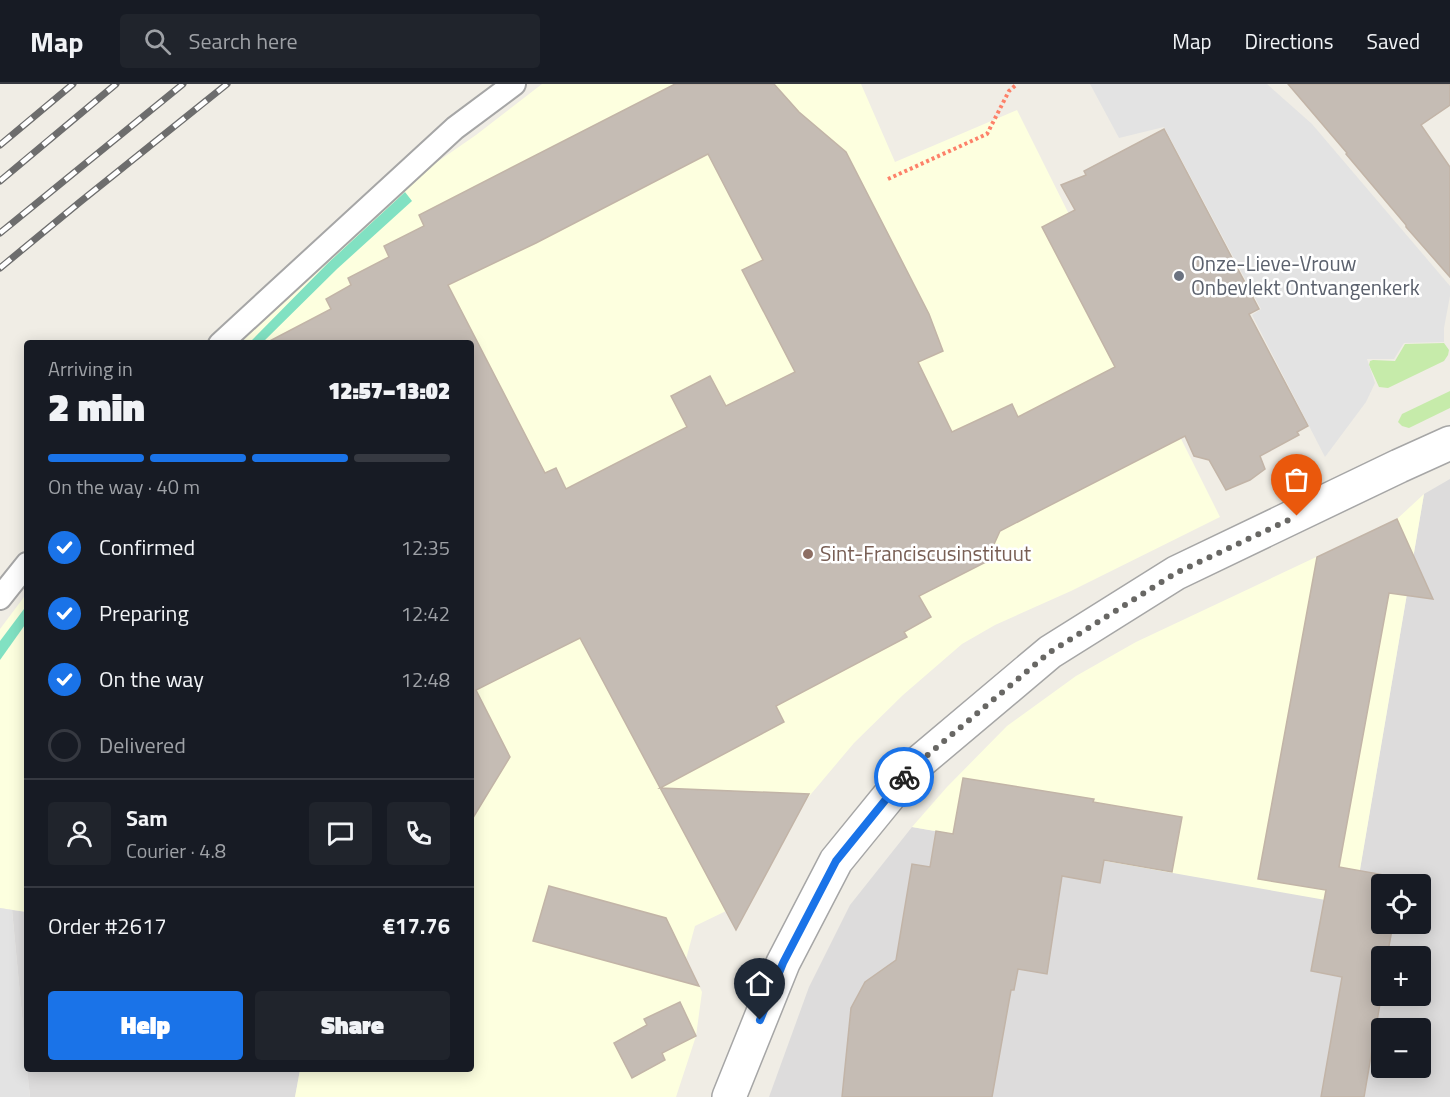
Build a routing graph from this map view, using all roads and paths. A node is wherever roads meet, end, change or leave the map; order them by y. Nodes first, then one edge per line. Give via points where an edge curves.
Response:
1 (514, 84) edge
2 (1017, 84) edge
3 (888, 179) dead end
4 (224, 340) edge
5 (1450, 443) edge
6 (24, 568) edge
7 (0, 598) edge
8 (729, 1097) edge

1 - 4 lane via 455,128
2 - 3 path via 1009,91 987,134
5 - 8 street via 1176,573 1050,652 911,769 836,861 783,963
6 - 7 lane

